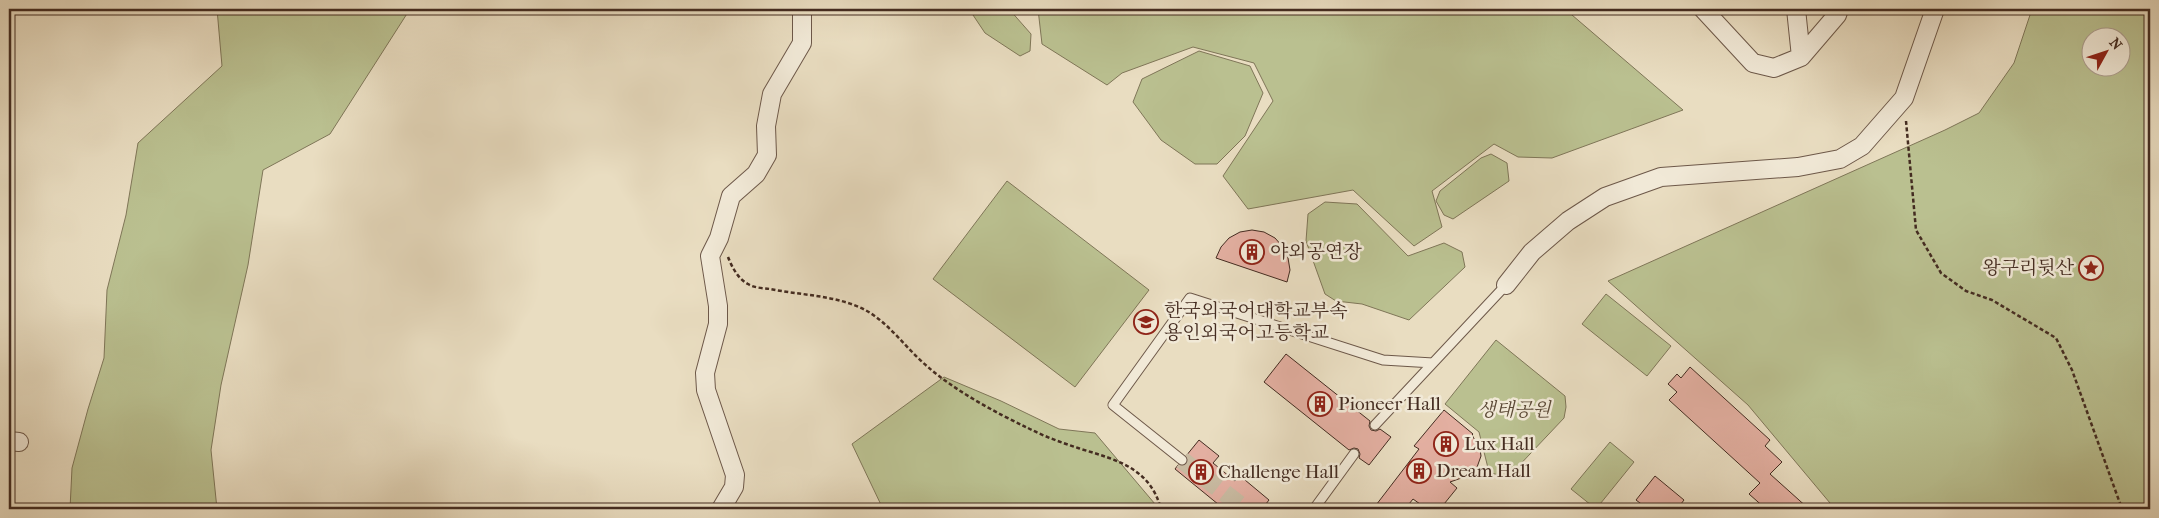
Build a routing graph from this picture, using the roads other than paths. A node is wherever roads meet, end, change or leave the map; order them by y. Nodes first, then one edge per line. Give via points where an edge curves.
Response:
1 (802, 9) edge
2 (1703, 9) edge
3 (1796, 9) edge
4 (1839, 9) edge
5 (1935, 9) edge
6 (1800, 57) junction
7 (1506, 285) joint
8 (1433, 362) junction
9 (1375, 425) dead end
10 (1354, 454) dead end
11 (1182, 460) tunnel mouth
12 (721, 509) edge
13 (1314, 509) edge

1 - 12 street via 802,43 772,94 766,126 767,155 756,174 731,196 719,238 710,256 718,324 705,373 706,390 735,475 734,486
2 - 6 street via 1753,63 1774,68
3 - 6 street
4 - 6 street
5 - 7 street via 1904,98 1862,146 1840,159 1798,167 1661,178 1605,197 1568,221 1532,252
7 - 8 lane
8 - 9 lane
8 - 11 lane via 1383,360 1190,298 1113,405
10 - 13 lane

